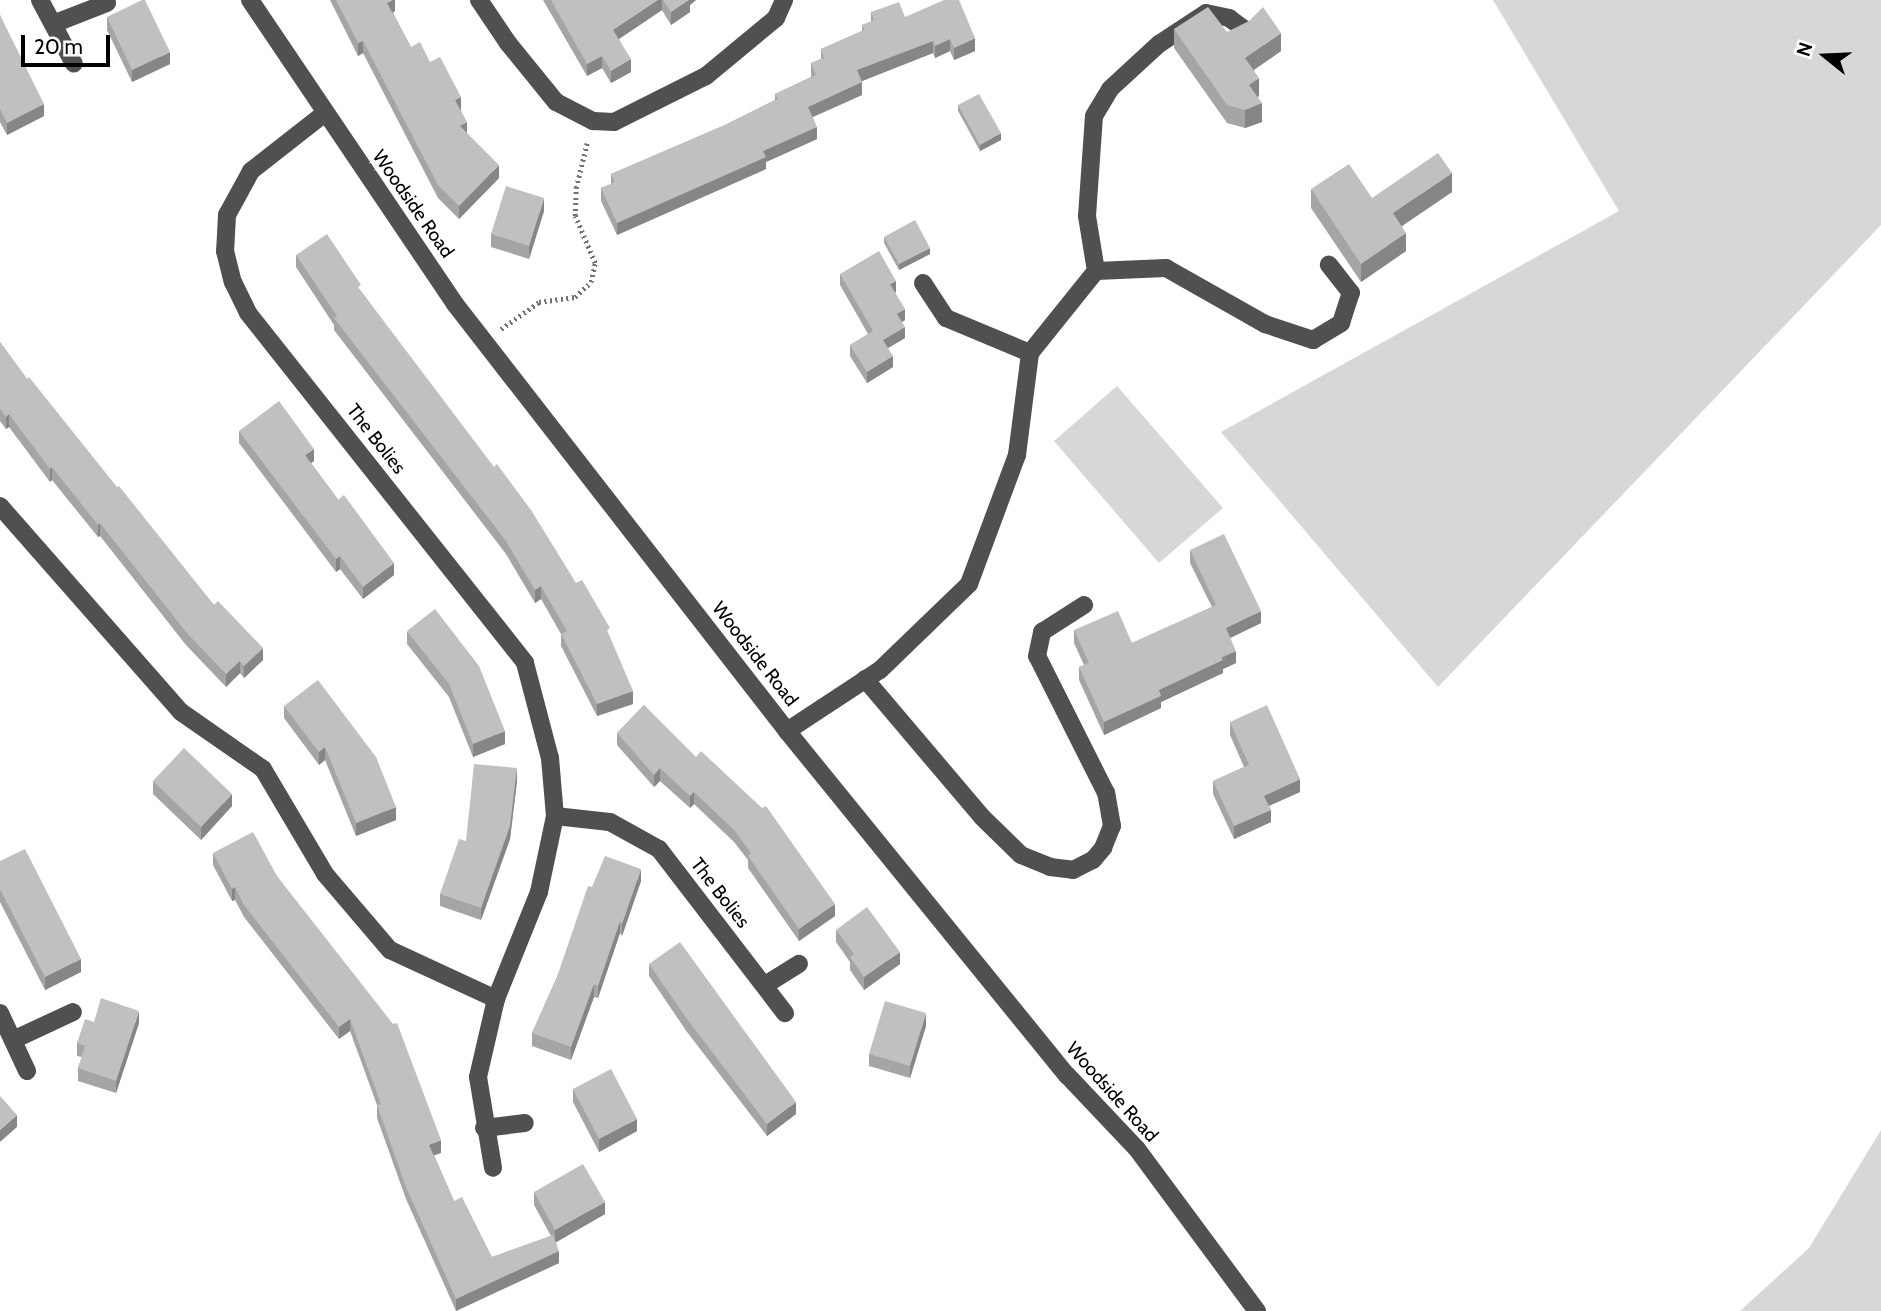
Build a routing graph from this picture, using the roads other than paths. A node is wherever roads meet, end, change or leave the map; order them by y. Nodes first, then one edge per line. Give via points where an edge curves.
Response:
1 (40, 0) edge
2 (250, 0) edge
3 (479, 0) edge
4 (784, 0) edge
5 (107, 3) dead end
6 (53, 24) junction
7 (1244, 29) edge
8 (74, 64) dead end
9 (325, 113) junction
10 (1329, 265) dead end
11 (1096, 271) junction
12 (923, 284) dead end
13 (1030, 354) junction
14 (0, 506) edge
15 (1084, 605) dead end
16 (865, 679) junction
17 (787, 731) junction
18 (555, 816) junction
19 (799, 964) dead end
20 (765, 985) junction
21 (496, 999) junction
22 (73, 1012) dead end
23 (0, 1013) edge
24 (785, 1013) dead end
25 (13, 1040) junction
26 (27, 1071) dead end
27 (525, 1123) dead end
28 (484, 1128) junction
29 (493, 1168) dead end
30 (1257, 1311) edge

1 - 6 street
2 - 9 street, Woodside Road
3 - 4 street via 556,102 593,121 614,122 706,76 776,18
5 - 6 street
6 - 8 street
7 - 11 street via 1229,18 1206,13 1159,44 1110,89 1094,116 1087,216
9 - 17 street, Woodside Road via 455,304
9 - 18 street, The Bolies via 251,171 227,215 225,251 233,282 248,313 525,663 550,758
10 - 11 street via 1351,293 1341,323 1314,340 1265,324 1166,268
11 - 13 street
12 - 13 street via 946,318
13 - 16 street via 1017,455 969,584
14 - 21 street via 181,712 262,769 325,874 390,950
15 - 16 street via 1042,632 1037,656 1106,793 1112,826 1093,860 1073,870 1021,855 982,817
16 - 17 street
17 - 30 street, Woodside Road via 1067,1075 1137,1149
18 - 20 street, The Bolies via 610,822 659,849
18 - 21 street, The Bolies via 539,892
19 - 20 street
20 - 24 street, The Bolies
21 - 28 street, The Bolies via 478,1077
22 - 25 street
23 - 25 street
25 - 26 street
27 - 28 street
28 - 29 street, The Bolies

